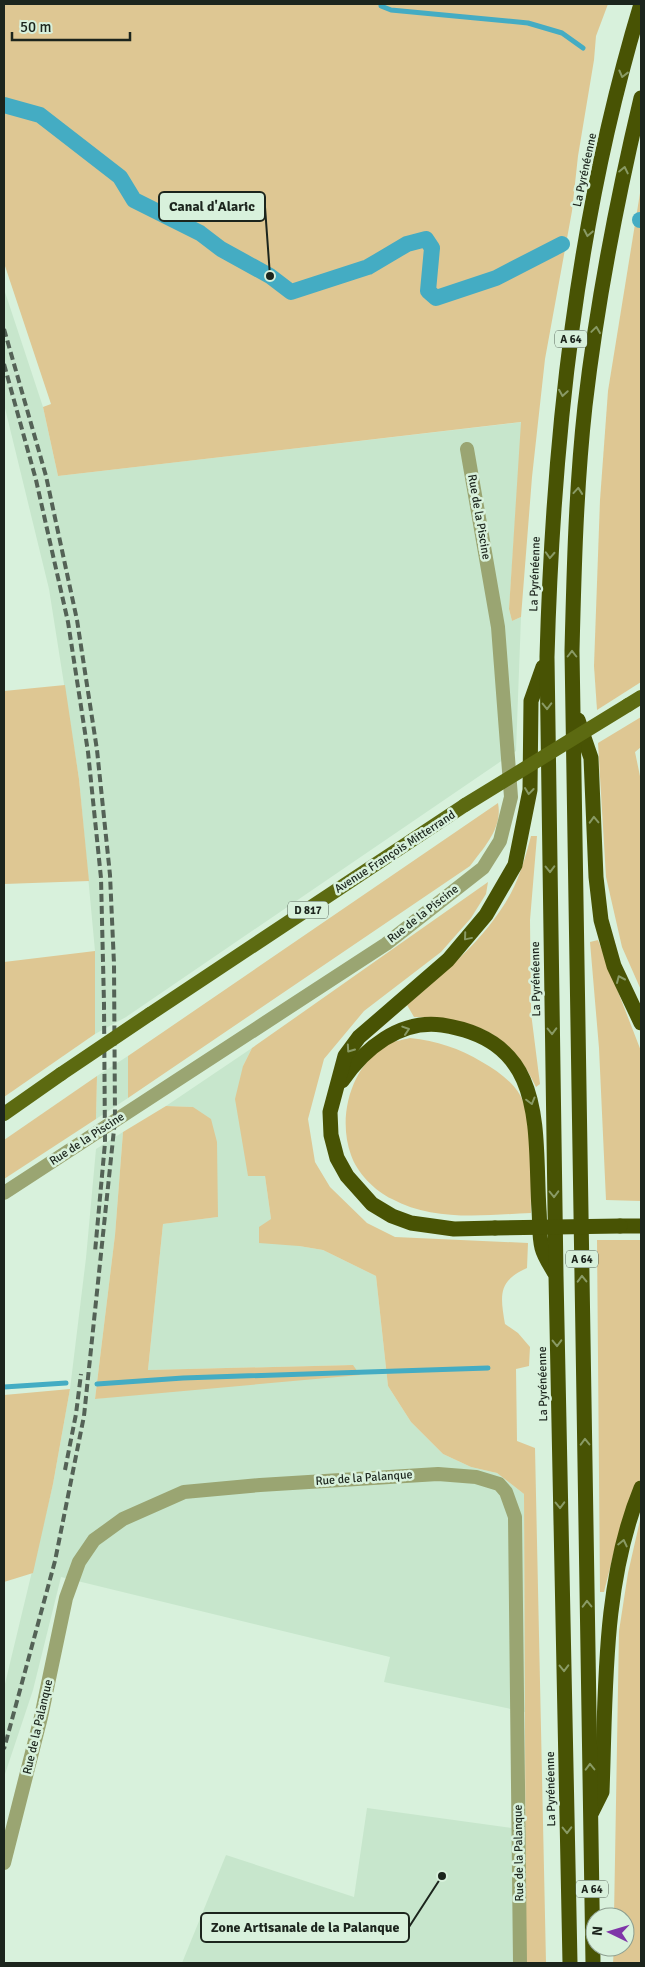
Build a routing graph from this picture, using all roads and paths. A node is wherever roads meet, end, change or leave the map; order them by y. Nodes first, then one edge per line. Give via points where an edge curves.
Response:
1 (641, 4) edge
2 (641, 98) edge
3 (467, 449) dead end
4 (547, 658) junction
5 (641, 697) edge
6 (573, 702) junction
7 (641, 1023) edge
8 (333, 1095) junction
9 (4, 1114) edge
10 (4, 1193) edge
11 (641, 1226) edge
12 (556, 1276) junction
13 (641, 1488) edge
14 (591, 1816) junction
15 (4, 1863) edge
16 (520, 1963) edge
17 (570, 1963) edge
18 (593, 1963) edge

1 -> 4 highway, La Pyrénéenne / A 64 via 602,157 563,394 553,512
6 -> 2 highway, A 64 via 574,575 585,406 606,266
3 - 10 street, Rue de la Piscine via 498,627 511,797 500,841 483,868 386,944
4 -> 8 highway via 531,701 530,790 515,865 486,915 448,960 359,1036 345,1056
4 -> 12 highway, La Pyrénéenne / A 64
5 - 9 main road, Avenue François Mitterrand / D 817, bridge via 466,805
7 -> 6 highway via 614,966 601,920 591,758
14 -> 6 highway, A 64
8 - 11 highway, bridge via 331,1135 337,1158 347,1176 372,1204 392,1216 411,1223 454,1229
8 -> 12 highway via 370,1047 388,1036 429,1023 456,1027 482,1036 510,1057 527,1085 535,1116 542,1248
12 -> 17 highway, La Pyrénéenne / A 64
14 -> 13 highway via 602,1792 609,1633 619,1560 628,1519
14 - 18 highway, A 64
15 - 16 street, Rue de la Palanque via 41,1717 66,1598 79,1562 94,1540 123,1519 184,1492 438,1474 476,1477 498,1484 506,1492 515,1517

